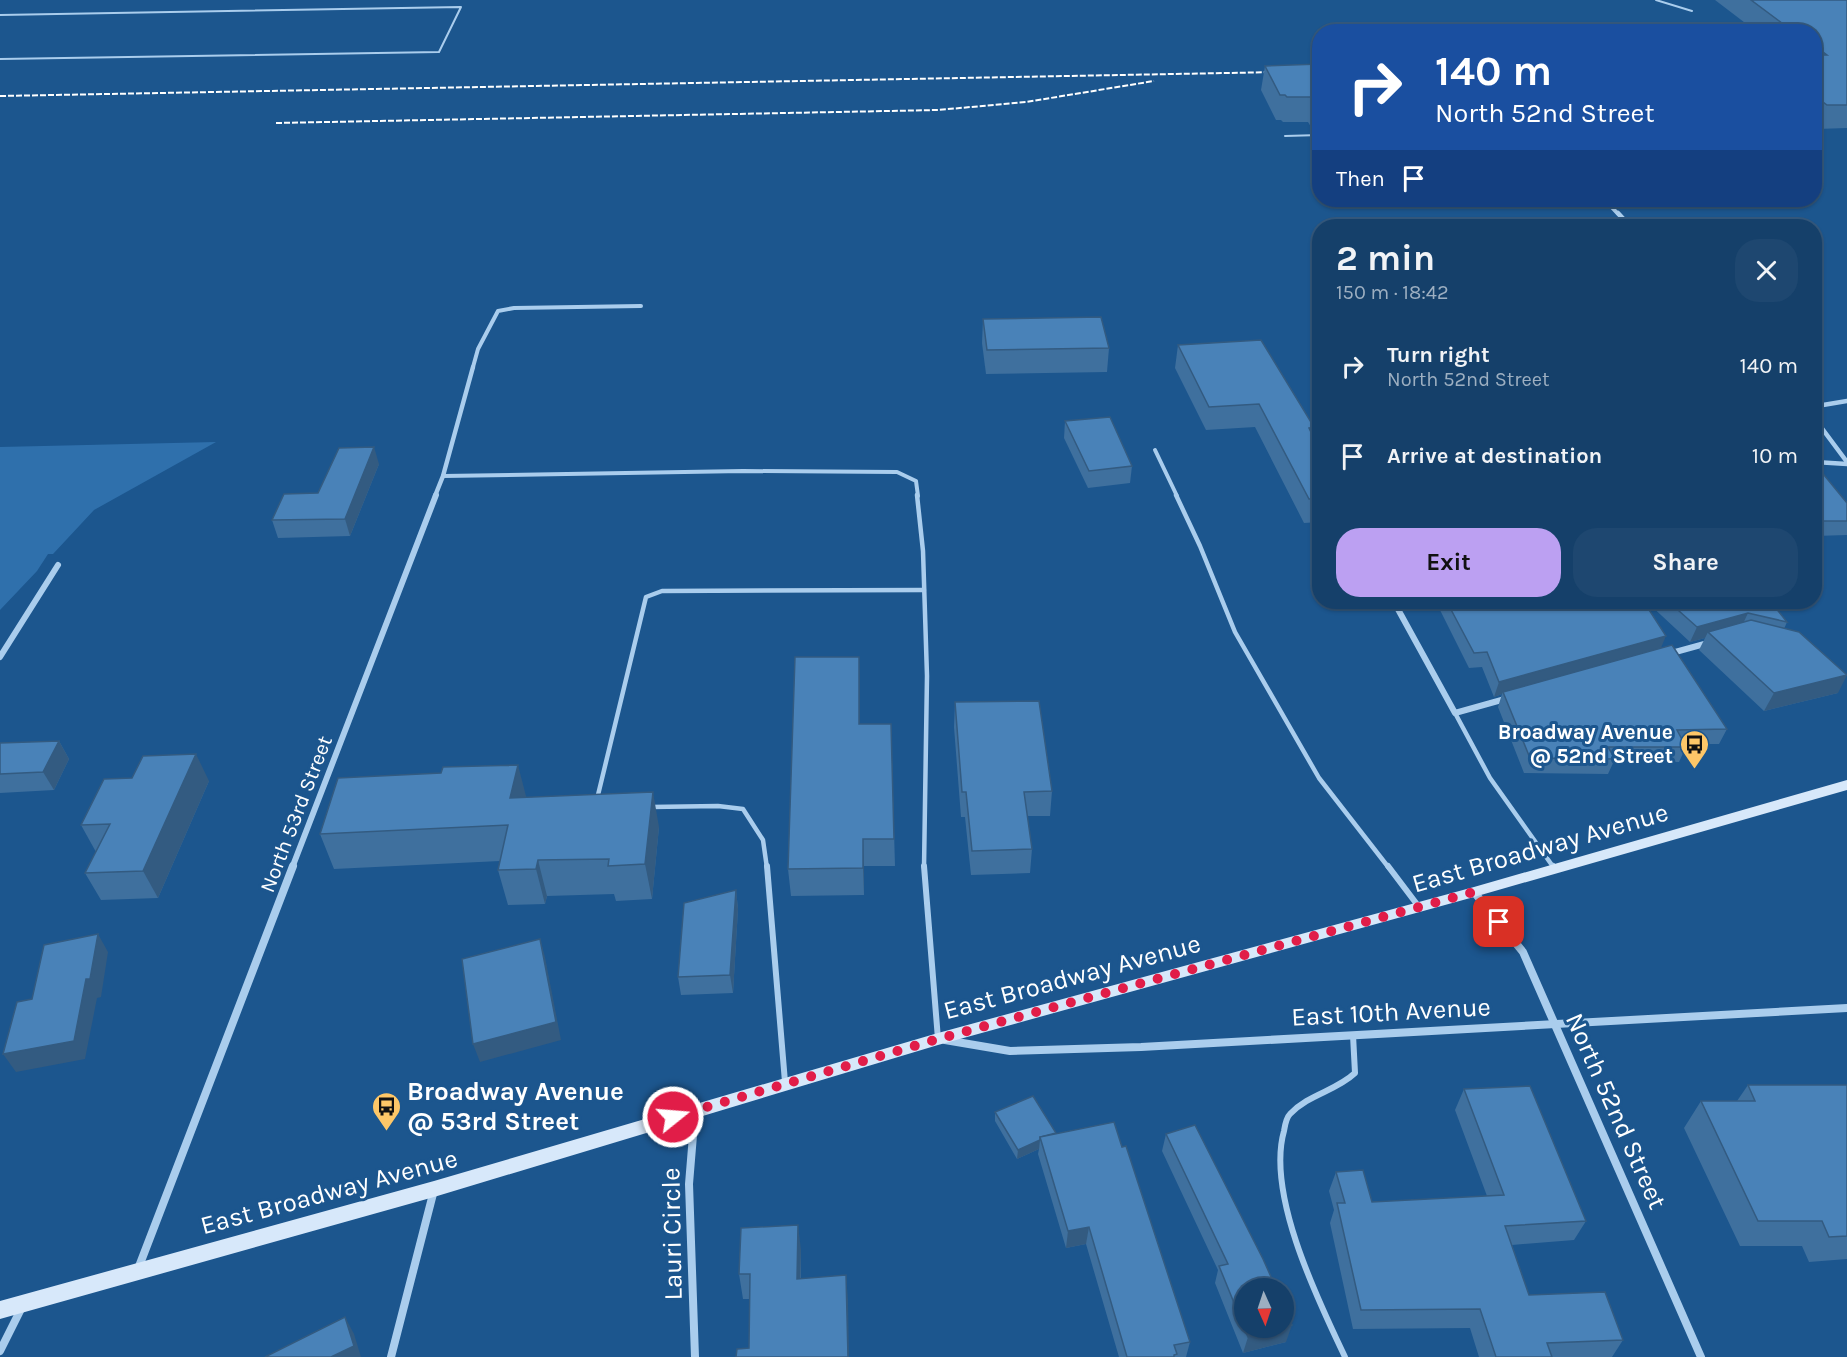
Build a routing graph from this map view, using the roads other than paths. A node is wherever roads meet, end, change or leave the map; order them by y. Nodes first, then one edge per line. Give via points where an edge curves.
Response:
1 (1656, 0) edge
2 (1692, 11) dead end
3 (0, 15) edge
4 (0, 59) edge
5 (1312, 135) edge
6 (1285, 136) dead end
7 (1612, 207) edge
8 (1623, 219) edge
9 (641, 306) dead end
10 (472, 367) joint
11 (1847, 401) edge
12 (1822, 406) edge
13 (1822, 429) edge
14 (1155, 450) dead end
15 (1822, 462) edge
16 (1847, 463) edge
17 (443, 476) junction
18 (58, 565) dead end
19 (924, 590) junction
20 (1397, 609) edge
21 (1719, 639) edge
22 (1662, 655) edge
23 (0, 657) edge
24 (1512, 697) edge
25 (1455, 713) junction
26 (1847, 785) edge
27 (603, 802) edge
28 (641, 807) edge
29 (1555, 869) junction
30 (1474, 892) junction
31 (1419, 907) junction
32 (1847, 1008) edge
33 (1556, 1024) junction
34 (1353, 1035) junction
35 (938, 1039) junction
36 (786, 1084) junction
37 (695, 1111) junction
38 (434, 1189) junction
39 (138, 1270) junction
40 (24, 1303) junction
41 (0, 1310) edge
42 (0, 1351) edge
43 (391, 1357) edge
44 (695, 1357) edge
45 (1345, 1357) edge
46 (1701, 1357) edge

1 - 2 lane
3 - 4 lane via 461,7 439,52
5 - 6 lane
7 - 8 street
9 - 10 lane via 498,311
10 - 17 street, North 53rd Street
11 - 12 street
13 - 16 street
14 - 31 lane via 1235,632 1319,778
15 - 16 street
17 - 19 lane via 897,472 916,481
17 - 39 street, North 53rd Street
18 - 23 street
19 - 27 lane via 662,591 646,597 598,795
19 - 35 lane via 927,688 923,851
20 - 25 street
21 - 22 street
24 - 25 street
25 - 29 lane via 1490,778
26 - 29 street, East Broadway Avenue
28 - 36 lane via 743,809 763,840
29 - 30 street, East Broadway Avenue
30 - 31 street, East Broadway Avenue
30 - 33 street, North 52nd Street via 1523,952
31 - 35 street, East Broadway Avenue
32 - 33 street, East 10th Avenue
33 - 34 street, East 10th Avenue
33 - 46 street, North 52nd Street
34 - 35 street, East 10th Avenue via 1010,1051
34 - 45 lane via 1355,1073 1343,1084 1319,1092 1288,1115 1280,1144 1281,1186 1308,1275
35 - 36 street, East Broadway Avenue
36 - 37 street, East Broadway Avenue
37 - 38 street, East Broadway Avenue
37 - 44 street, Lauri Circle via 689,1184
38 - 39 street, East Broadway Avenue
38 - 43 street
39 - 40 street, East Broadway Avenue
40 - 41 street, East Broadway Avenue
40 - 42 street

